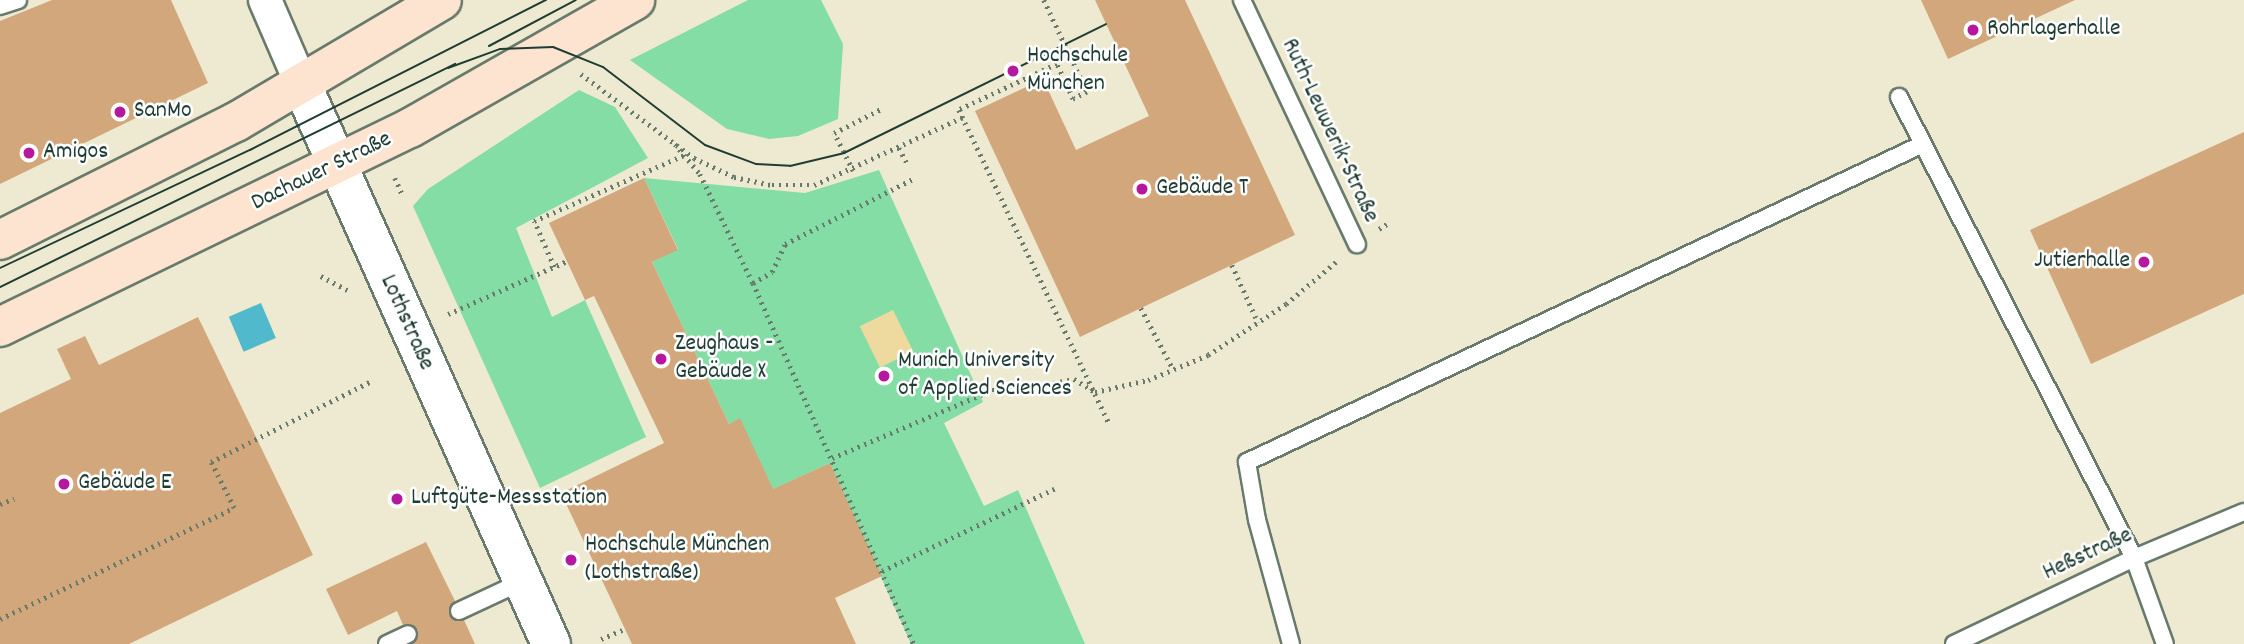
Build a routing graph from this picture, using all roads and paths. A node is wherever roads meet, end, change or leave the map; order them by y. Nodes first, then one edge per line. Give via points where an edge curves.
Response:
1 (18, 0) edge
2 (265, 0) edge
3 (442, 0) edge
4 (635, 0) edge
5 (1044, 0) edge
6 (1242, 0) edge
7 (0, 6) edge
8 (538, 56) junction
9 (301, 83) junction
10 (1899, 97) dead end
11 (883, 108) dead end
12 (963, 117) junction
13 (675, 144) junction
14 (1921, 145) junction
15 (899, 148) junction
16 (684, 155) junction
17 (334, 165) junction
18 (908, 165) dead end
19 (853, 171) junction
20 (913, 179) dead end
21 (0, 240) edge
22 (1357, 244) joint
23 (567, 261) dead end
24 (1232, 265) dead end
25 (555, 267) junction
26 (753, 283) junction
27 (1141, 308) dead end
28 (448, 314) dead end
29 (1258, 322) junction
30 (0, 327) edge
31 (1173, 369) junction
32 (373, 380) dead end
33 (1095, 392) junction
34 (1110, 425) dead end
35 (832, 458) junction
36 (1054, 489) dead end
37 (14, 499) dead end
38 (0, 504) edge
39 (2244, 512) edge
40 (2134, 558) junction
41 (882, 570) junction
42 (523, 581) junction
43 (459, 611) dead end
44 (0, 619) edge
45 (625, 629) dead end
46 (408, 634) dead end
47 (601, 639) dead end
48 (387, 644) edge
49 (551, 644) edge
50 (914, 644) edge
51 (1292, 644) edge
52 (1954, 644) edge
53 (2165, 644) edge

1 - 7 lane
2 - 9 street, Lothstraße
3 - 9 main road
4 - 8 main road, Dachauer Straße
5 - 12 path via 1087,92 1073,99 1057,64 960,110
6 - 22 lane, Ruth-Leuwerik-Straße
8 - 13 path via 576,70
8 - 17 main road, Dachauer Straße
9 - 17 street, Lothstraße
9 - 21 main road via 236,122
10 - 14 lane
11 - 19 path via 834,133
12 - 15 path
12 - 33 path
13 - 16 path
13 - 19 path via 734,177 772,185 814,185
14 - 40 lane
14 - 51 lane via 1247,462 1257,520
15 - 18 path
15 - 19 path
16 - 25 path via 534,221
16 - 26 path via 700,174
17 - 30 main road, Dachauer Straße
17 - 42 street, Lothstraße
20 - 26 path via 785,244 772,272
22 - 29 path
23 - 25 path
24 - 29 path
25 - 28 path
26 - 35 path
27 - 31 path
29 - 31 path via 1208,355
31 - 33 path
32 - 44 path via 211,462 234,508
33 - 34 path
33 - 35 path via 1073,379 985,392
35 - 41 path
36 - 41 path
37 - 38 path
39 - 40 lane, Heßstraße
40 - 52 lane, Heßstraße
40 - 53 lane
41 - 50 path
42 - 43 lane
42 - 49 street, Lothstraße
45 - 47 path
46 - 48 lane

